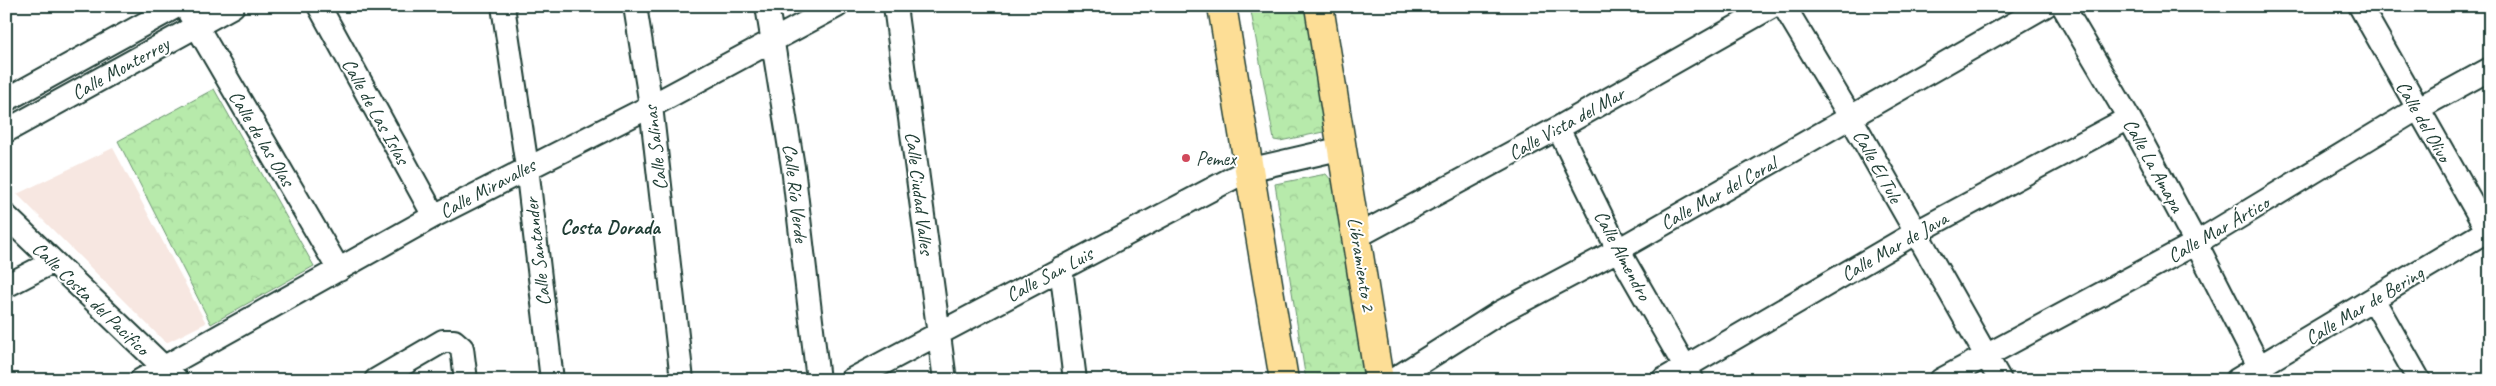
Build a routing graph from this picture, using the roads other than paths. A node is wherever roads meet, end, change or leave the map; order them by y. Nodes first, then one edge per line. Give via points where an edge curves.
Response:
1 (177, 6) edge
2 (185, 6) edge
3 (233, 6) edge
4 (319, 6) edge
5 (503, 6) edge
6 (635, 6) edge
7 (767, 6) edge
8 (837, 6) edge
9 (895, 6) edge
10 (1222, 6) edge
11 (1319, 6) edge
12 (1773, 6) edge
13 (1784, 6) edge
14 (2045, 6) edge
15 (2062, 6) edge
16 (2360, 6) edge
17 (196, 26) junction
18 (772, 39) junction
19 (2490, 69) edge
20 (6, 100) edge
21 (650, 106) junction
22 (2417, 109) junction
23 (1851, 118) junction
24 (2129, 118) junction
25 (1558, 128) junction
26 (6, 131) edge
27 (1343, 148) junction
28 (527, 167) junction
29 (1248, 170) junction
30 (6, 216) edge
31 (434, 216) junction
32 (2489, 231) edge
33 (1915, 233) junction
34 (1358, 236) junction
35 (2196, 243) junction
36 (1618, 250) junction
37 (52, 262) junction
38 (1061, 268) junction
39 (339, 270) junction
40 (6, 286) edge
41 (2374, 299) junction
42 (938, 334) junction
43 (1986, 355) junction
44 (1689, 373) edge
45 (171, 374) edge
46 (2263, 374) edge
47 (141, 380) edge
48 (376, 380) edge
49 (466, 380) edge
50 (552, 380) edge
51 (682, 380) edge
52 (818, 380) edge
53 (852, 380) edge
54 (945, 380) edge
55 (1075, 380) edge
56 (1284, 380) edge
57 (1379, 380) edge
58 (1393, 380) edge
59 (1663, 380) edge
60 (1941, 380) edge
61 (2000, 380) edge
62 (2237, 380) edge
63 (2420, 380) edge

1 - 20 street, Calle Monterrey
2 - 17 street, Calle de las Olas
3 - 17 street, Calle Monterrey
4 - 31 street, Calle de Las Islas
5 - 28 street, Calle Santander
6 - 21 street, Calle Salinas
7 - 18 street, Calle Río Verde
8 - 18 street, Calle Miravalles
9 - 42 street, Calle Ciudad Valles
10 - 29 main road
11 - 27 main road, Libramiento 2
12 - 25 street, Calle Vista del Mar
13 - 23 street, Calle El Tule
14 - 23 street, Calle Mar del Coral
15 - 24 street, Calle La Amapa
16 - 22 street, Calle del Olivo
17 - 26 street, Calle Monterrey
17 - 39 street, Calle de las Olas
18 - 21 street, Calle Miravalles
18 - 52 street, Calle Río Verde via 793,167
19 - 22 street, Calle Mar Ártico
21 - 28 street, Calle Miravalles
21 - 51 street, Calle Salinas
22 - 32 street, Calle del Olivo
22 - 35 street, Calle Mar Ártico
23 - 33 street, Calle El Tule
23 - 36 street, Calle Mar del Coral
24 - 33 street, Calle Mar de Java
24 - 35 street, Calle La Amapa
25 - 34 street, Calle Vista del Mar
25 - 36 street, Calle Almendro
27 - 29 street
27 - 34 main road, Libramiento 2
28 - 31 street, Calle Miravalles
28 - 50 street, Calle Santander
29 - 38 street, Calle San Luis
29 - 56 main road
30 - 37 street, Calle Costa del Pacifico
31 - 39 street, Calle Miravalles
32 - 41 street, Calle Mar de Bering
33 - 43 street, Calle El Tule
33 - 44 street, Calle Mar de Java
34 - 57 main road, Libramiento 2
35 - 43 street, Calle Mar Ártico
35 - 46 street, Calle La Amapa
36 - 44 street, Calle Almendro
36 - 58 street, Calle Mar del Coral via 1500,313
37 - 40 street
37 - 45 street, Calle Costa del Pacifico
38 - 42 street, Calle San Luis
38 - 55 street
39 - 45 street, Calle Miravalles
41 - 46 street, Calle Mar de Bering
41 - 63 street
42 - 53 street, Calle San Luis
42 - 54 street, Calle Ciudad Valles
43 - 60 street, Calle Mar Ártico
43 - 61 street, Calle El Tule
44 - 59 street, Calle Mar de Java
45 - 47 street, Calle Miravalles
46 - 62 street, Calle Mar de Bering
48 - 49 street via 443,341 454,341 462,348

